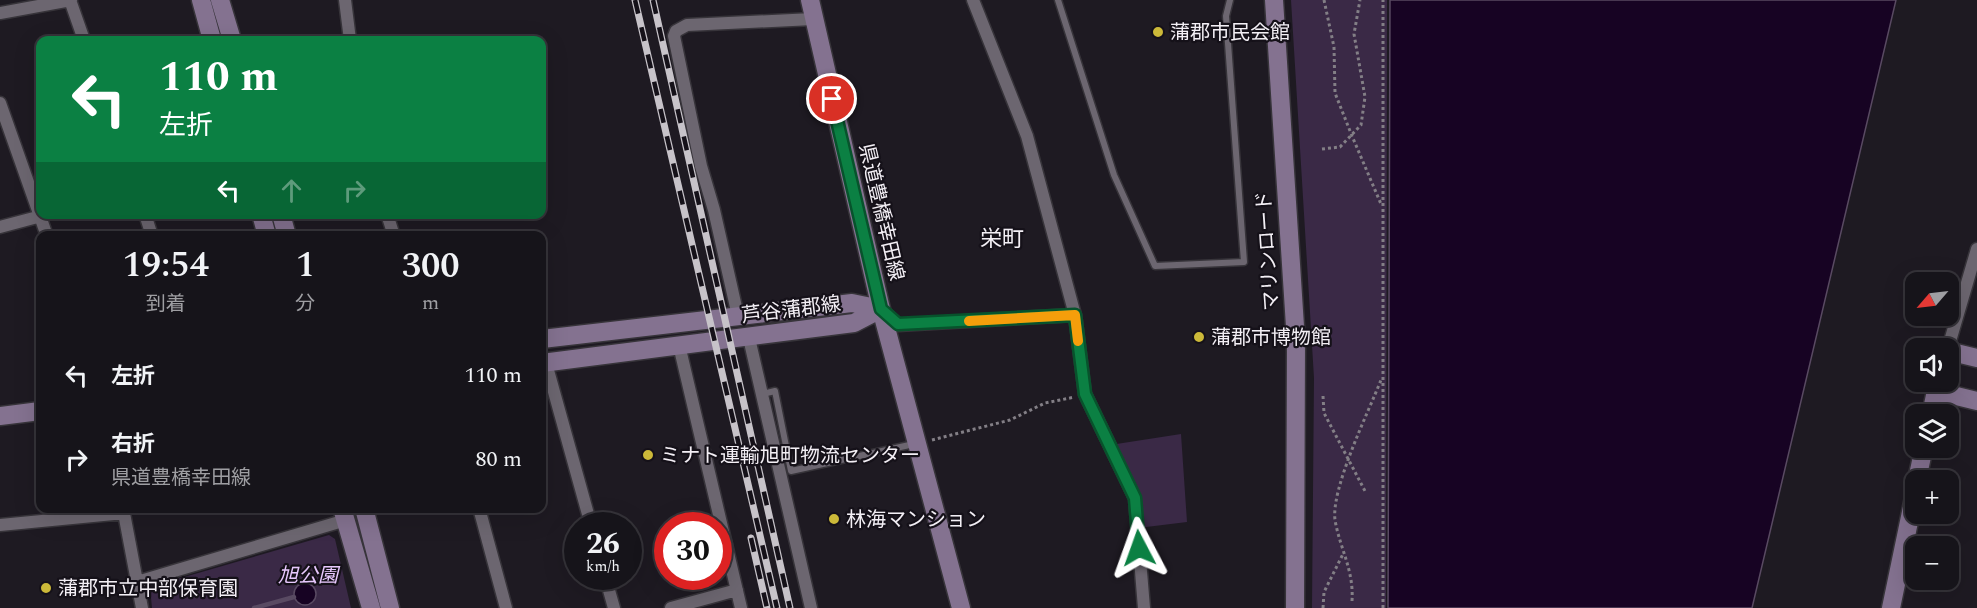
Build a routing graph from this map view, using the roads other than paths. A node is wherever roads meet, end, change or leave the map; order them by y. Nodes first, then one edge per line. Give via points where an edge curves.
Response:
1 (70, 0) edge
2 (201, 0) edge
3 (220, 0) edge
4 (345, 0) edge
5 (810, 0) edge
6 (973, 0) edge
7 (1058, 0) edge
8 (1230, 0) edge
9 (1274, 0) edge
10 (0, 13) edge
11 (813, 19) junction
12 (83, 36) edge
13 (211, 36) edge
14 (230, 36) edge
15 (350, 36) edge
16 (0, 103) edge
17 (36, 195) edge
18 (36, 217) edge
19 (0, 227) edge
20 (1977, 249) edge
21 (881, 309) junction
22 (1075, 315) junction
23 (738, 316) junction
24 (749, 338) junction
25 (1951, 338) edge
26 (546, 339) edge
27 (679, 345) junction
28 (1959, 353) edge
29 (1977, 358) edge
30 (546, 363) edge
31 (546, 370) edge
32 (1953, 392) edge
33 (761, 394) junction
34 (1977, 401) edge
35 (36, 412) edge
36 (0, 416) edge
37 (917, 443) junction
38 (587, 512) edge
39 (106, 513) edge
40 (124, 513) edge
41 (365, 513) edge
42 (480, 513) edge
43 (344, 514) edge
44 (1908, 524) edge
45 (0, 525) edge
46 (137, 582) junction
47 (609, 590) edge
48 (737, 590) junction
49 (142, 608) edge
50 (371, 608) edge
51 (390, 608) edge
52 (506, 608) edge
53 (614, 608) edge
54 (671, 608) edge
55 (741, 608) edge
56 (811, 608) edge
57 (961, 608) edge
58 (1144, 608) edge
59 (1295, 608) edge
60 (1891, 608) edge

1 - 10 street
1 - 12 street
2 - 13 main road
3 - 14 main road
4 - 15 street
5 - 11 main road, 県道豊橋幸田線
6 - 22 street via 1026,136
7 - 8 lane via 1114,175 1155,266 1244,262 1226,16
9 - 59 main road, マリンロード via 1296,342
11 - 21 main road, 県道豊橋幸田線
11 - 23 street via 687,25 674,36
16 - 17 street
18 - 19 street
20 - 25 street
21 - 22 street via 898,324
21 - 23 main road, 芦谷蒲郡線 via 852,303
21 - 24 main road, 芦谷蒲郡線 via 854,323
21 - 37 main road, 県道豊橋幸田線
22 - 58 street via 1085,394 1135,498
23 - 26 main road, 芦谷蒲郡線
24 - 27 main road, 芦谷蒲郡線
24 - 33 street
27 - 30 main road, 芦谷蒲郡線
27 - 48 street
28 - 29 main road
31 - 38 street
32 - 34 main road
33 - 37 lane via 775,391 791,471
33 - 56 street
35 - 36 main road
37 - 57 main road, 県道豊橋幸田線
39 - 45 street
40 - 46 street
41 - 51 main road
42 - 52 street
43 - 46 street
43 - 50 main road
44 - 60 main road
46 - 49 street
47 - 53 street
48 - 54 street
48 - 55 street

